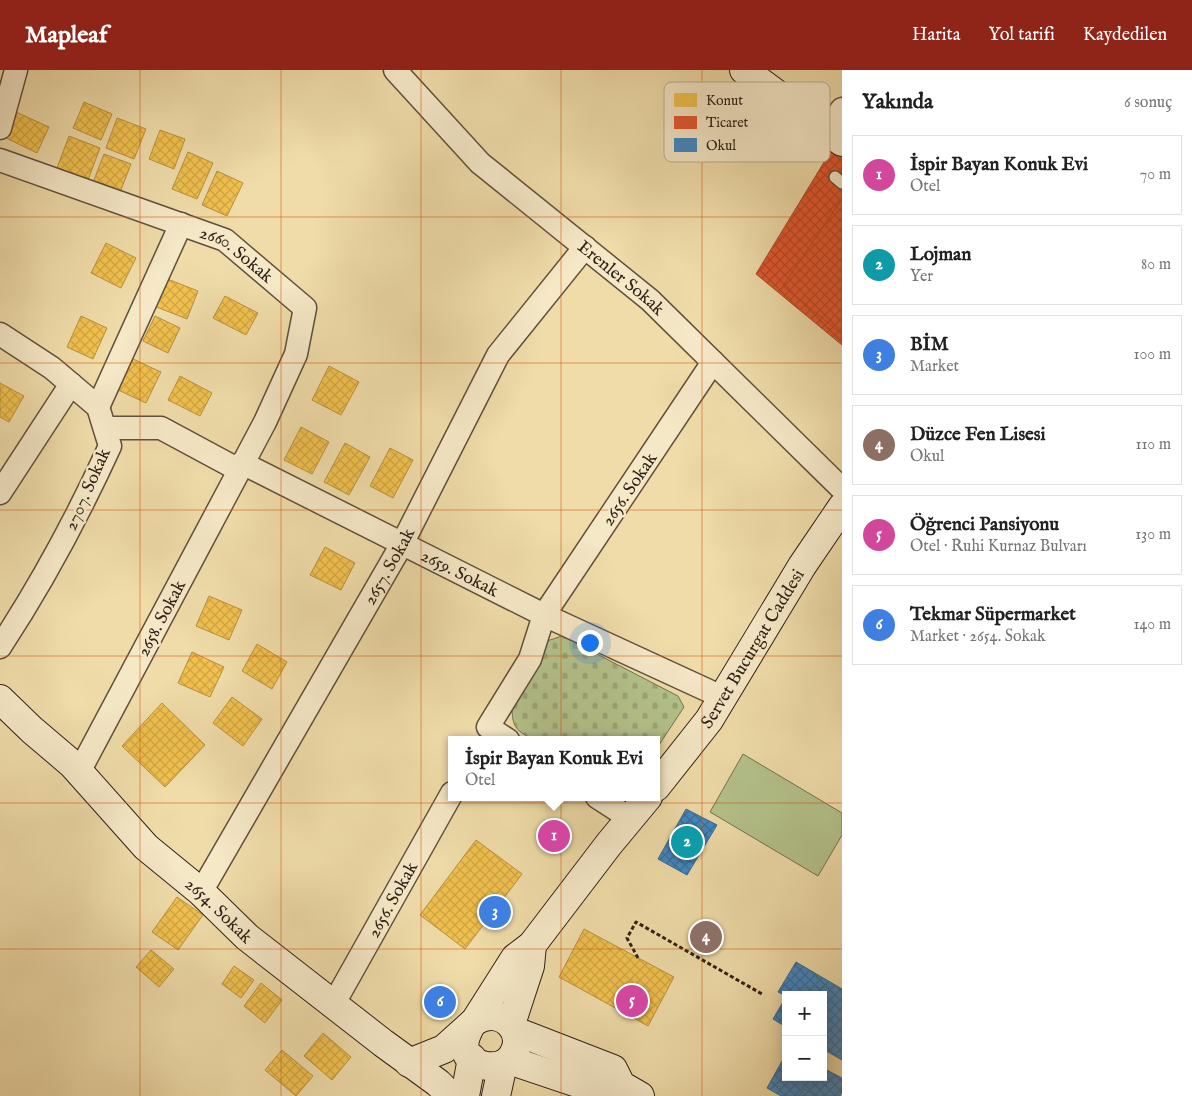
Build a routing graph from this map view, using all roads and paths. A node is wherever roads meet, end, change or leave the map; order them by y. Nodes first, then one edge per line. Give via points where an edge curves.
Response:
1 (16, 70) edge
2 (395, 70) edge
3 (744, 70) edge
4 (764, 82) edge
5 (0, 128) edge
6 (0, 160) edge
7 (181, 224) junction
8 (584, 247) junction
9 (0, 334) edge
10 (713, 362) junction
11 (71, 384) junction
12 (98, 407) junction
13 (105, 428) junction
14 (241, 467) junction
15 (842, 489) edge
16 (0, 493) edge
17 (842, 507) edge
18 (402, 544) junction
19 (544, 615) junction
20 (0, 647) edge
21 (722, 697) junction
22 (0, 699) edge
23 (485, 734) edge
24 (79, 772) junction
25 (660, 782) edge
26 (448, 800) edge
27 (603, 801) edge
28 (645, 801) edge
29 (631, 819) junction
30 (201, 892) junction
31 (532, 944) junction
32 (638, 958) dead end
33 (762, 994) dead end
34 (333, 1005) junction
35 (472, 1024) junction
36 (513, 1027) junction
37 (471, 1057) junction
38 (506, 1062) junction
39 (409, 1063) junction
40 (594, 1088) junction
41 (631, 1091) edge
42 (449, 1096) edge
43 (465, 1096) edge
44 (496, 1096) edge
45 (564, 1096) edge

1 - 5 street
2 - 8 street, Erenler Sokak via 480,163
3 - 4 street
6 - 7 street, 2660. Sokak
7 - 12 street
7 - 14 street, 2660. Sokak via 225,240 306,308 296,354
8 - 10 street, Erenler Sokak via 650,300
8 - 18 street, 2657. Sokak via 498,355
9 - 11 street
10 - 15 street, Erenler Sokak
10 - 19 street, 2656. Sokak
11 - 12 street
11 - 16 street
12 - 13 street, 2707. Sokak
13 - 14 street, 2659. Sokak via 161,428
13 - 20 street, 2707. Sokak via 110,446 83,505 30,601
14 - 18 street, 2659. Sokak
14 - 24 street, 2658. Sokak
17 - 21 street, Servet Bucurgat Caddesi
18 - 19 street, 2659. Sokak
18 - 30 street, 2657. Sokak
19 - 21 street, 2659. Sokak
19 - 23 street via 530,659
21 - 25 street, Servet Bucurgat Caddesi via 709,720
22 - 24 street, 2654. Sokak
24 - 30 street, 2654. Sokak via 146,847
26 - 34 street, 2656. Sokak
27 - 29 street
28 - 29 street
29 - 31 street
30 - 34 street, 2654. Sokak via 246,937
31 - 35 street via 515,958
31 - 36 street via 530,966
32 - 33 path via 627,938 636,922
34 - 39 street, 2654. Sokak
35 - 36 street via 489,1015 501,1017
35 - 37 street via 466,1034 465,1049
35 - 39 street via 444,1049
36 - 38 street via 516,1045
36 - 41 street via 613,1069
37 - 38 street via 484,1066
37 - 39 street
37 - 43 street
38 - 40 street
38 - 44 street
39 - 42 street, 2654. Sokak via 438,1083
40 - 41 street via 604,1092
40 - 45 street

